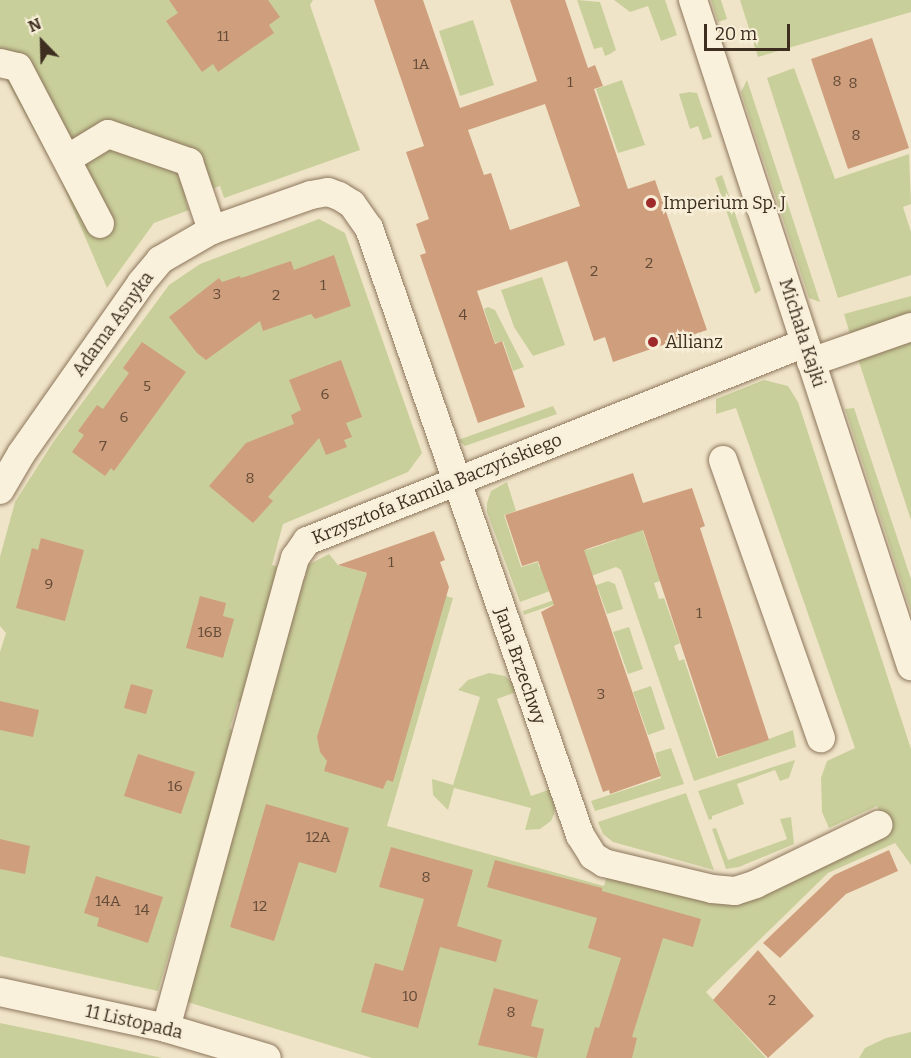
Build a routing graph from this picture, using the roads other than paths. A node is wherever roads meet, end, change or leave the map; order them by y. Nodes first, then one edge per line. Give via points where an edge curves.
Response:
1 (693, 0) edge
2 (0, 63) edge
3 (67, 159) junction
4 (339, 196) joint
5 (100, 224) dead end
6 (212, 230) junction
7 (911, 327) edge
8 (808, 353) junction
9 (723, 460) dead end
10 (455, 481) junction
11 (0, 490) edge
12 (911, 666) edge
13 (821, 738) dead end
14 (878, 825) dead end
15 (0, 992) edge
16 (166, 1028) junction
17 (267, 1058) edge

1 - 8 street, Michała Kajki
2 - 3 street via 18,67
3 - 5 street
3 - 6 street via 108,134 189,162
4 - 6 street, Adama Asnyka via 328,192 310,195
4 - 10 street, Jana Brzechwy via 352,204 369,228
6 - 11 street, Adama Asnyka via 160,260 141,283
7 - 8 street, Krzysztofa Kamila Baczyńskiego
8 - 10 street, Krzysztofa Kamila Baczyńskiego
8 - 12 street, Michała Kajki
9 - 13 street
10 - 14 street, Jana Brzechwy via 580,836 594,856 615,866 735,891
10 - 16 street, Krzysztofa Kamila Baczyńskiego via 316,536 307,541 295,558
15 - 16 street, 11 Listopada
16 - 17 street, 11 Listopada

